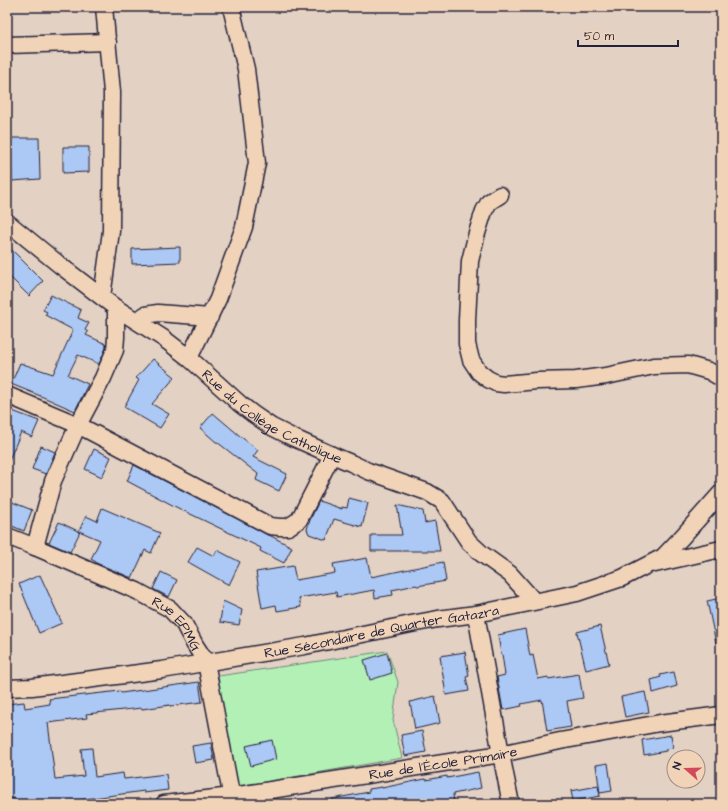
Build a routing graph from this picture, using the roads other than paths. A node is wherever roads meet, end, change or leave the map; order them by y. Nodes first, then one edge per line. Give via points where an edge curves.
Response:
1 (104, 7) edge
2 (231, 7) edge
3 (108, 42) junction
4 (7, 45) edge
5 (500, 195) dead end
6 (7, 222) edge
7 (102, 297) junction
8 (116, 308) junction
9 (210, 317) junction
10 (137, 321) junction
11 (189, 358) junction
12 (721, 378) edge
13 (7, 395) edge
14 (78, 425) junction
15 (332, 455) junction
16 (721, 494) edge
17 (7, 536) edge
18 (35, 547) junction
19 (721, 549) edge
20 (644, 567) junction
21 (534, 601) junction
22 (476, 614) junction
23 (206, 662) junction
24 (7, 688) edge
25 (721, 715) edge
26 (501, 754) junction
27 (233, 800) edge
28 (164, 804) edge
29 (511, 804) edge

1 - 3 street
2 - 9 street via 246,69 257,163 244,227
3 - 4 street
3 - 7 street via 112,92 111,231
5 - 12 street via 489,202 484,211 470,261 467,344 471,360 479,372 496,383 504,384 576,380 654,366 688,365 709,371
6 - 7 street, Rue du Collège Catholique
7 - 8 street, Rue du Collège Catholique
8 - 10 street, Rue du Collège Catholique
8 - 14 street via 115,350
9 - 10 street via 158,313 146,315
9 - 11 street
10 - 11 street, Rue du Collège Catholique
11 - 15 street, Rue du Collège Catholique via 253,414 272,427
13 - 14 street
14 - 15 street via 270,526 288,527 299,520
14 - 18 street via 53,481
15 - 21 street, Rue du Collège Catholique via 422,490 442,501 469,542 510,574
16 - 20 street, Rue Sécondaire de Quarter Gatazra via 663,557
17 - 18 street, Rue EPMG
18 - 23 street, Rue EPMG via 170,608 184,624
19 - 20 street
20 - 21 street, Rue Sécondaire de Quarter Gatazra via 622,578 577,593
21 - 22 street, Rue Sécondaire de Quarter Gatazra
22 - 23 street, Rue Sécondaire de Quarter Gatazra
22 - 26 street
23 - 24 street, Rue Sécondaire de Quarter Gatazra via 32,687
23 - 27 street, Rue EPMG
25 - 26 street, Rue de l'École Primaire via 660,723
26 - 27 street, Rue de l'École Primaire
26 - 29 street
27 - 28 street, Rue de l'École Primaire

